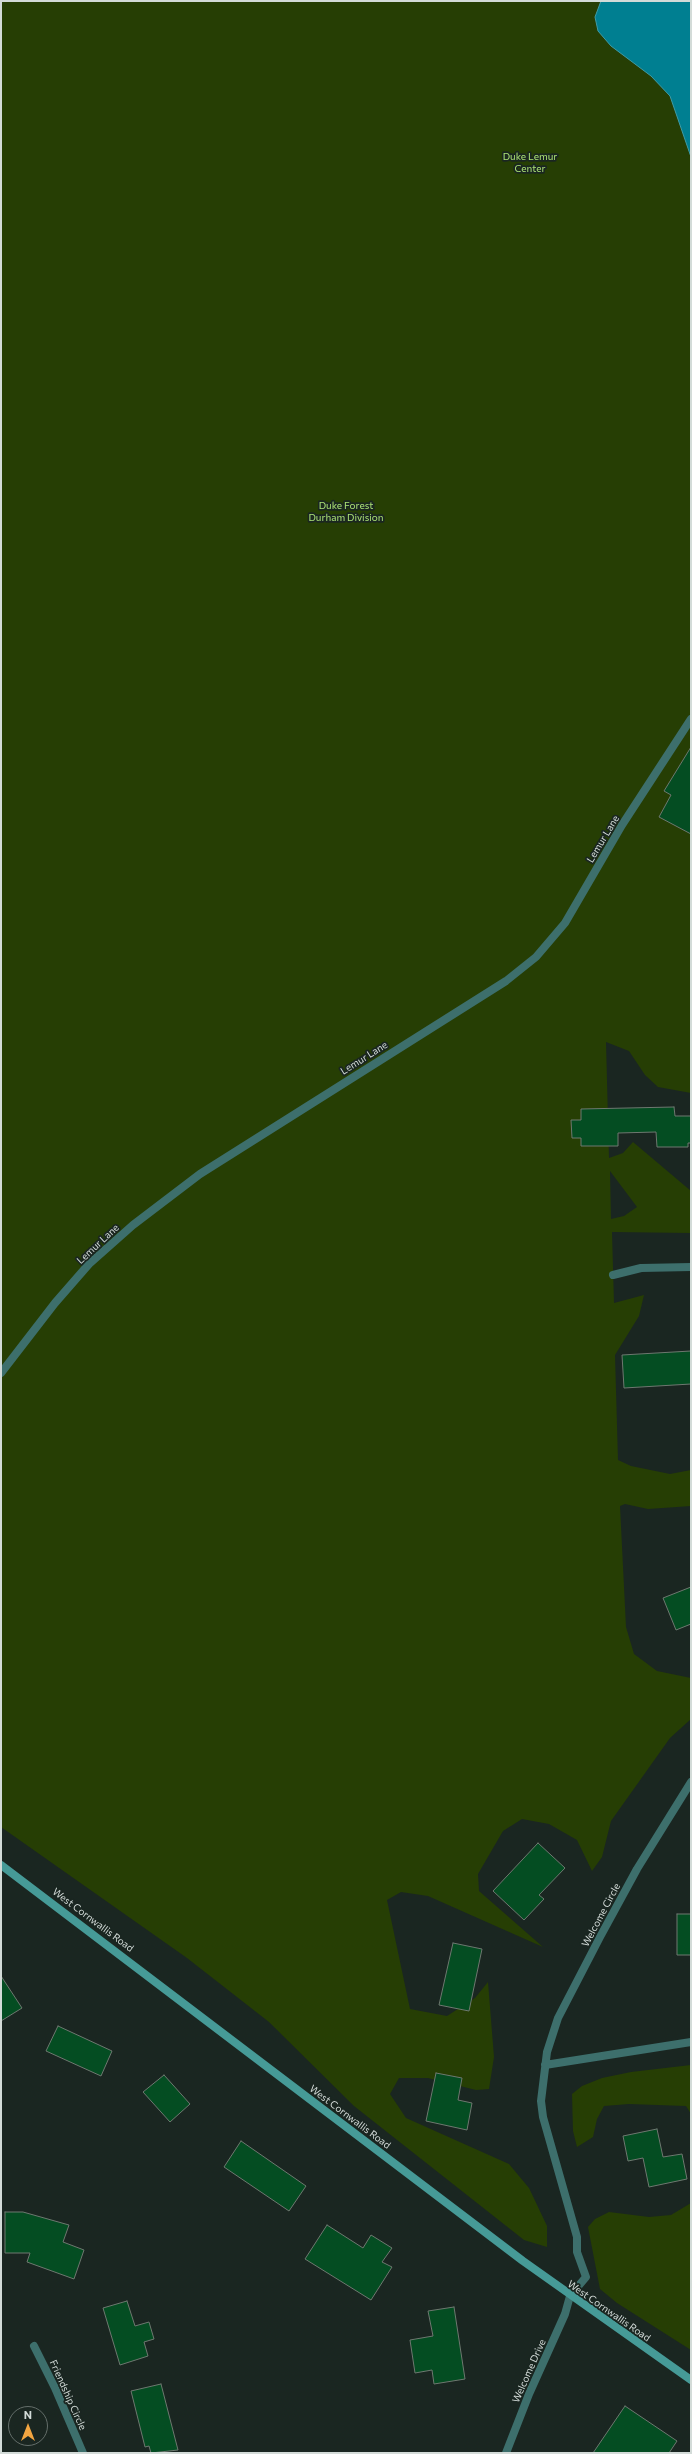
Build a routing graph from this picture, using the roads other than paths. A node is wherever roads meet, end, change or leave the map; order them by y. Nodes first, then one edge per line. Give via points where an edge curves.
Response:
1 (691, 719) edge
2 (691, 1267) edge
3 (613, 1275) dead end
4 (1, 1373) edge
5 (691, 1782) edge
6 (1, 1865) edge
7 (691, 2042) edge
8 (545, 2065) junction
9 (570, 2296) junction
10 (34, 2346) dead end
11 (691, 2380) edge
12 (83, 2453) edge
13 (506, 2453) edge

1 - 4 street, Lemur Lane via 622,825 565,923 536,957 506,981 200,1174 133,1225 89,1264
2 - 3 street via 641,1268
5 - 8 street, Welcome Circle via 637,1869 562,2012
6 - 9 street, West Cornwallis Road
7 - 8 street
8 - 9 street, Welcome Circle via 542,2117 577,2237 577,2252 586,2277
9 - 11 street, West Cornwallis Road
9 - 13 street, Welcome Drive via 565,2314
10 - 12 street, Friendship Circle

